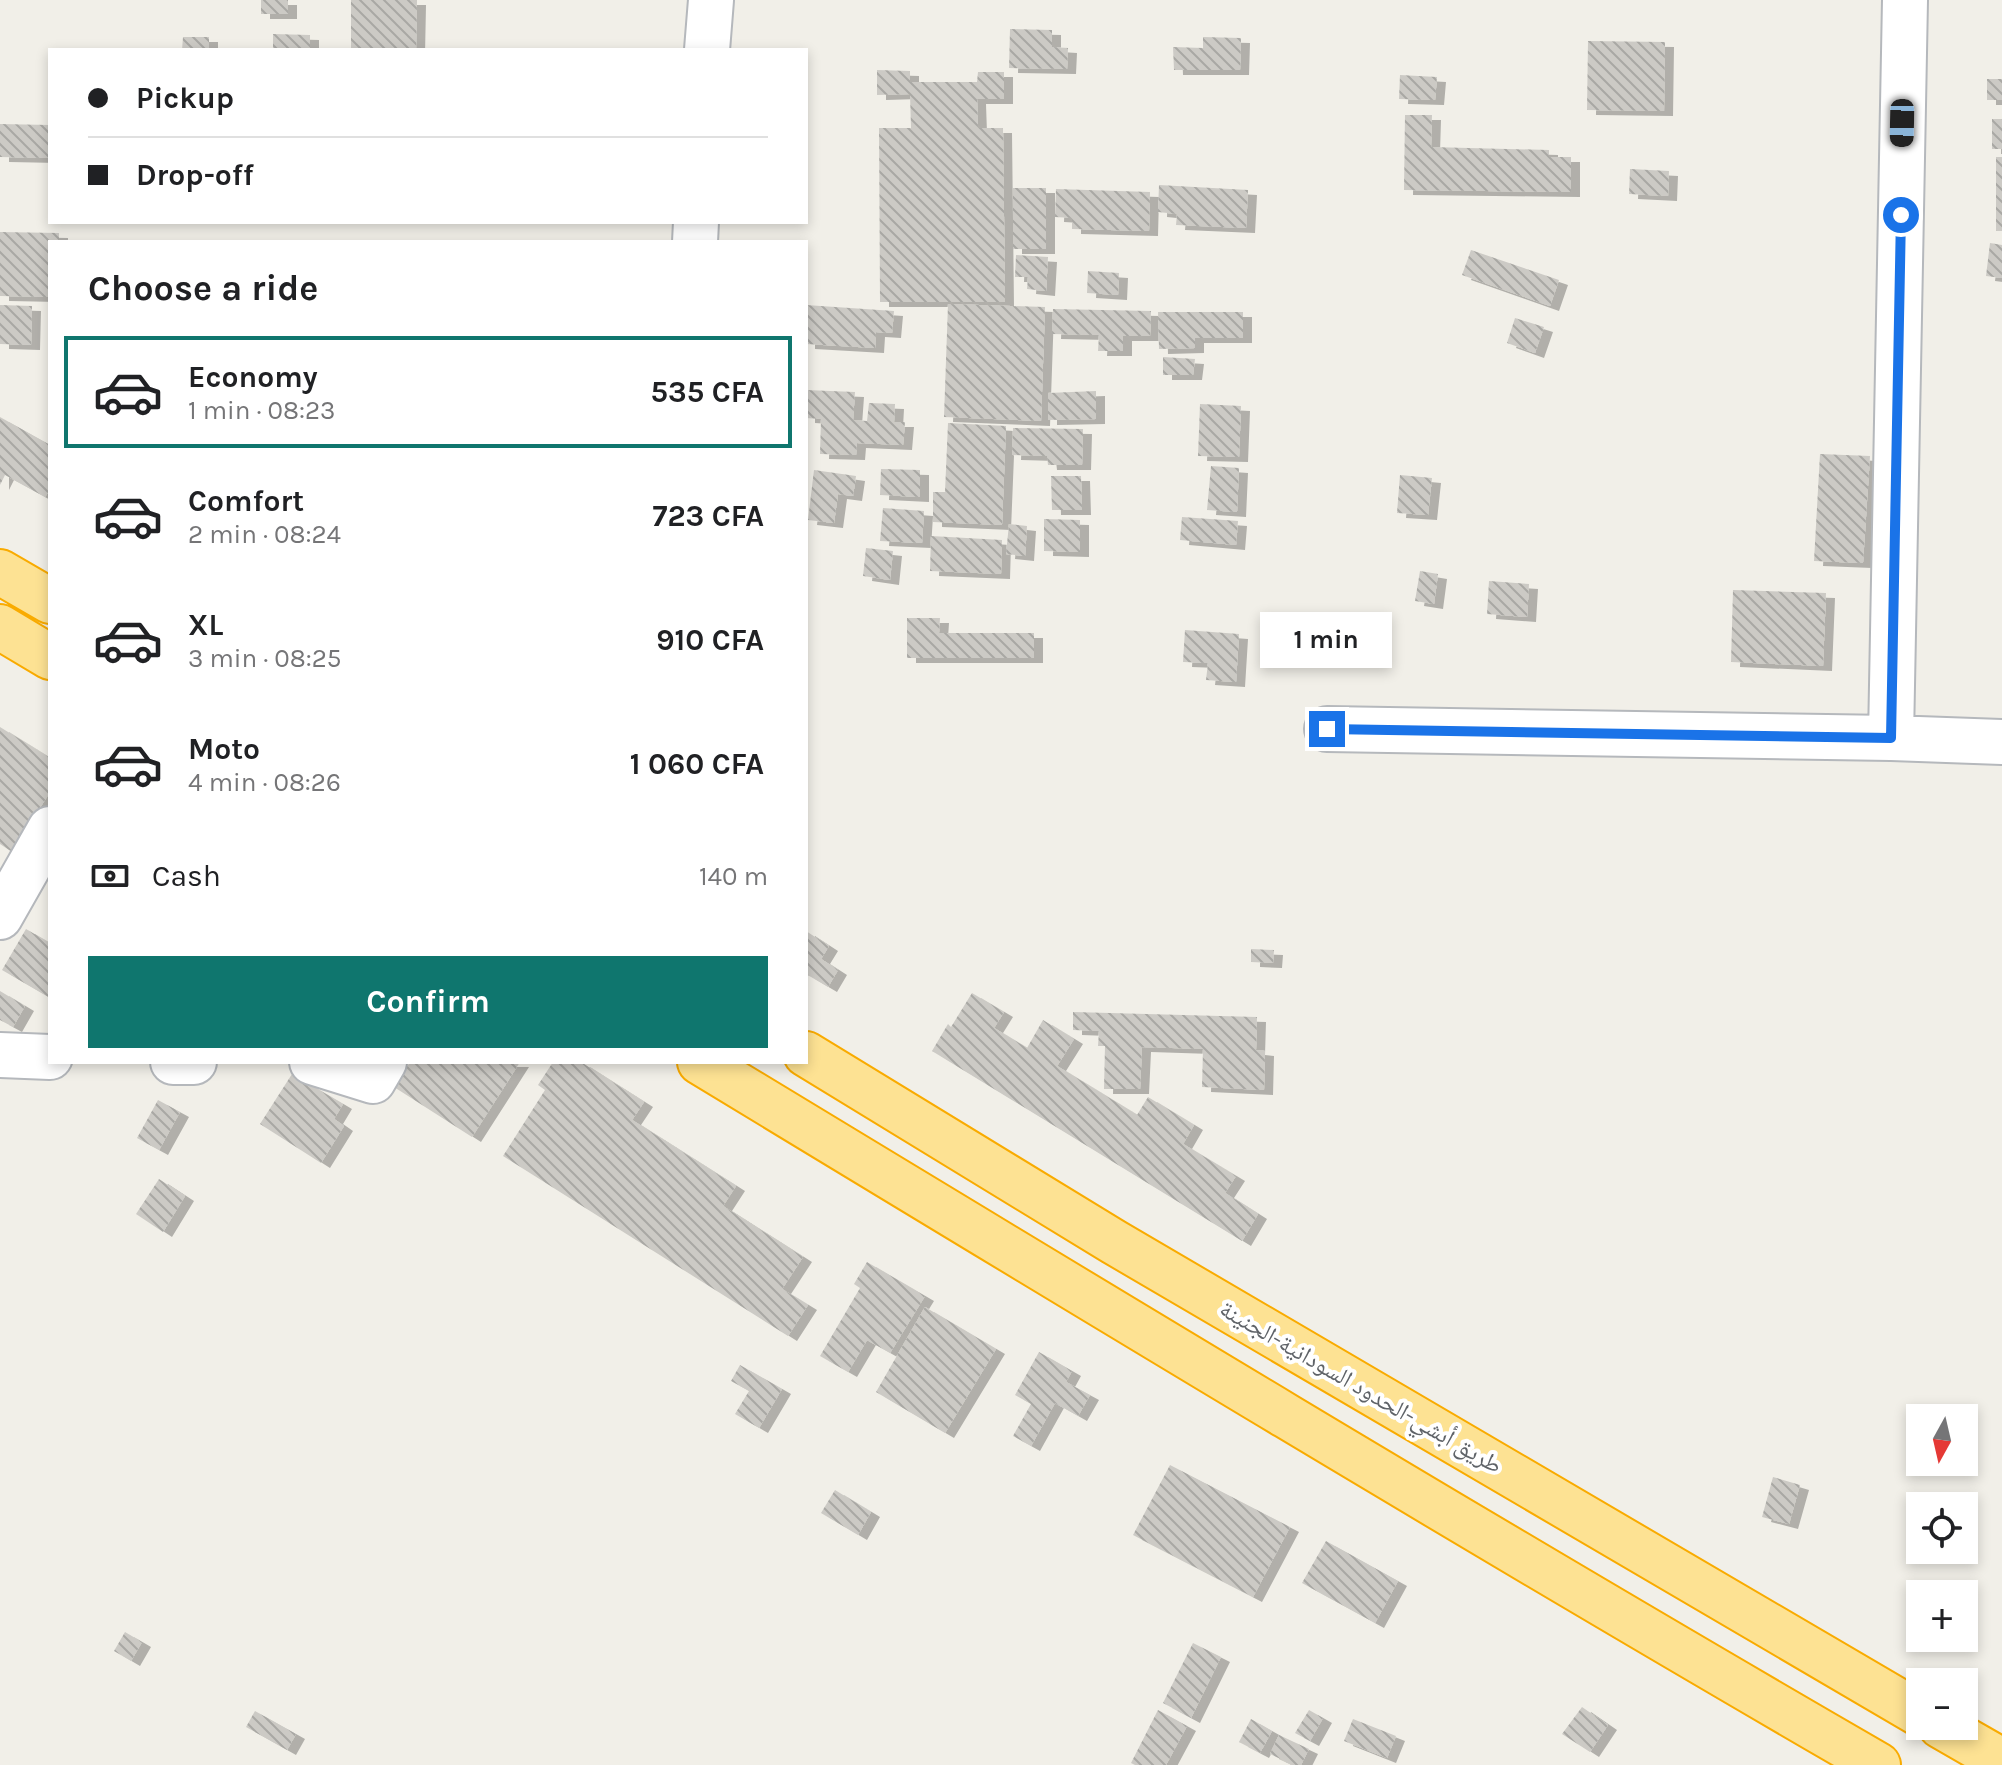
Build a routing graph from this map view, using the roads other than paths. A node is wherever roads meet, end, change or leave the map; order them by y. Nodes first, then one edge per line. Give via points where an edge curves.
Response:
1 (711, 0) edge
2 (1905, 0) edge
3 (707, 48) edge
4 (0, 572) edge
5 (48, 600) edge
6 (0, 627) edge
7 (48, 656) edge
8 (1327, 729) dead end
9 (1891, 738) junction
10 (2002, 742) edge
11 (48, 833) edge
12 (0, 917) edge
13 (0, 1055) edge
14 (808, 1055) edge
15 (48, 1057) edge
16 (318, 1064) edge
17 (383, 1064) edge
18 (703, 1064) edge
19 (1906, 1706) edge
20 (1965, 1740) edge
21 (2002, 1761) edge
22 (1878, 1765) edge

1 - 3 street
2 - 9 street
4 - 5 highway
6 - 7 highway
8 - 9 street
9 - 10 street
11 - 12 street
13 - 15 street
14 - 19 highway, طريق أبشي-الحدود السودانية-الجنينة via 1114,1242
16 - 17 street via 373,1081
18 - 22 highway
20 - 21 highway

